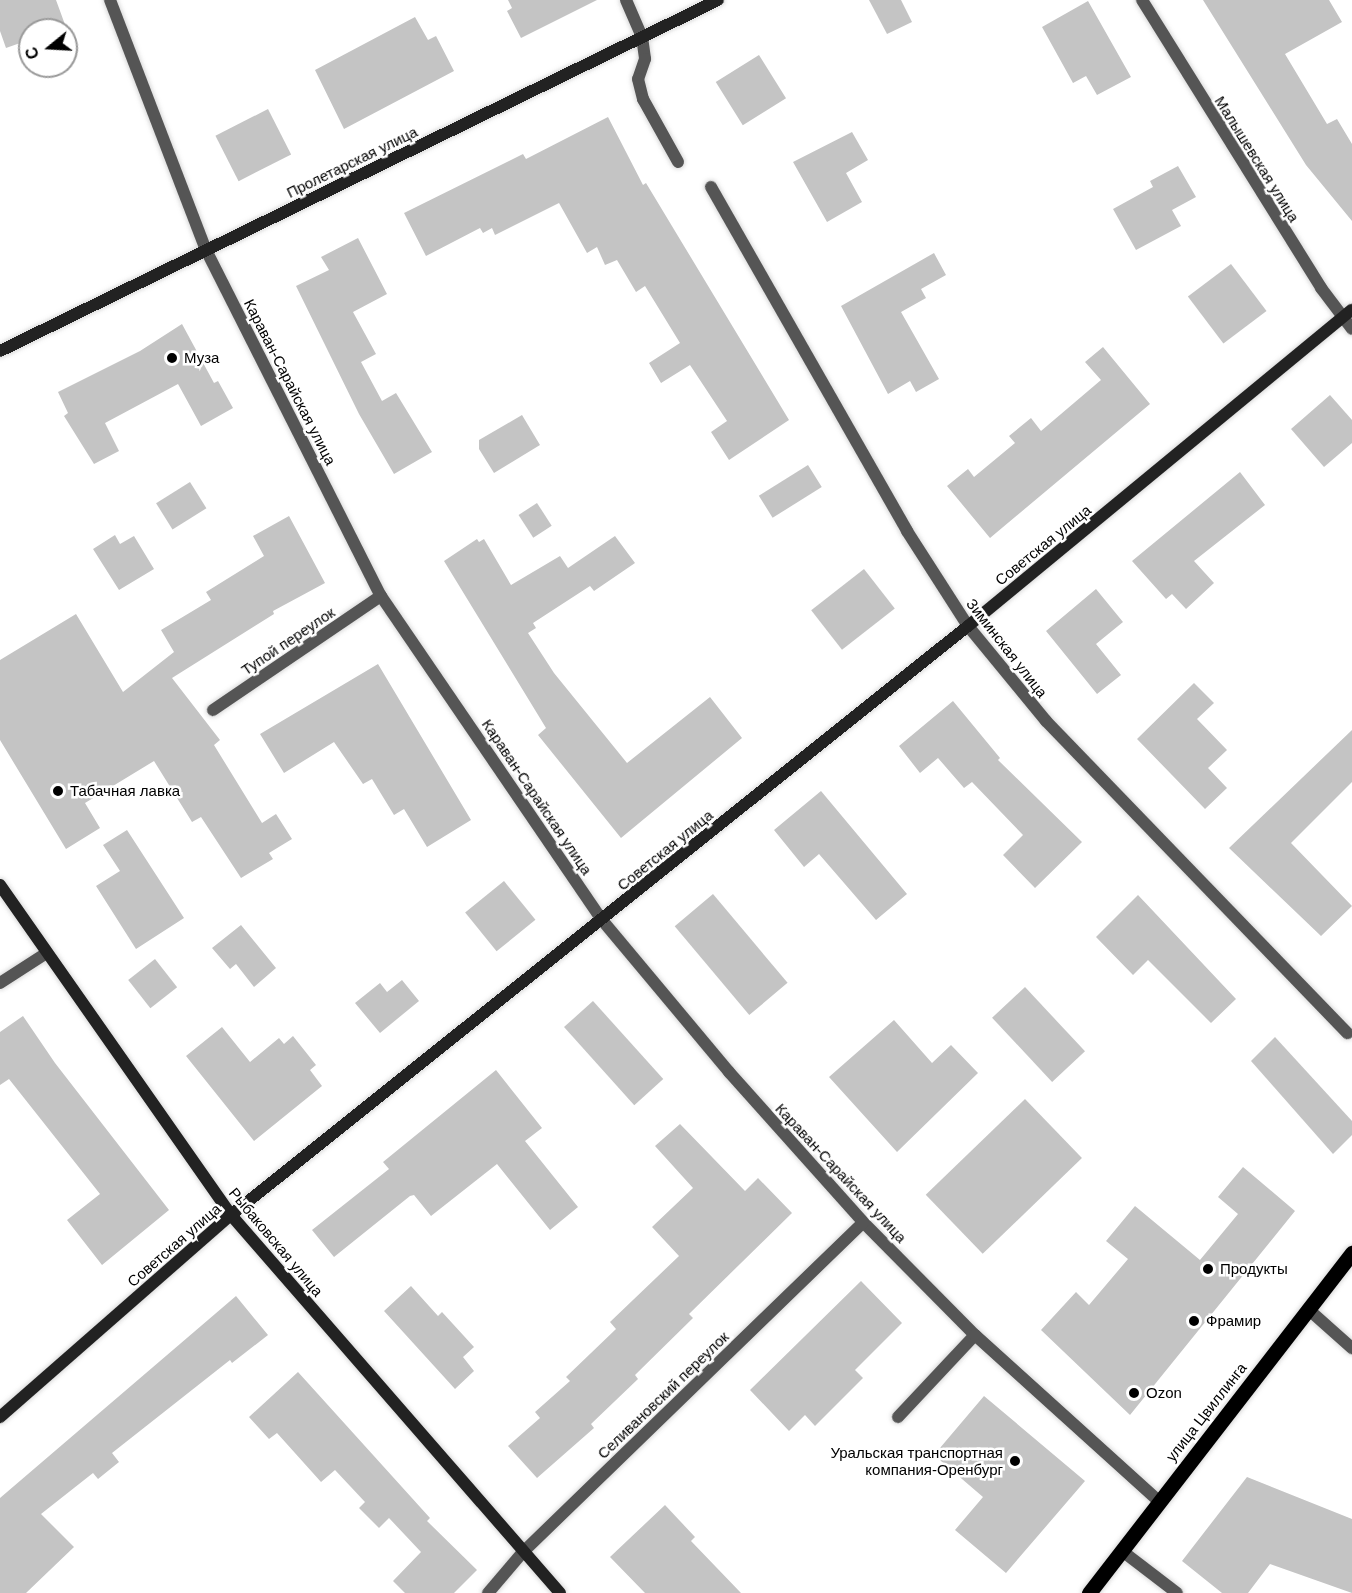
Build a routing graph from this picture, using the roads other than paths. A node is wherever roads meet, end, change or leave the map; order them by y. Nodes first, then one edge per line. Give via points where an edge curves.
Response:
1 (110, 0) edge
2 (626, 0) edge
3 (718, 0) edge
4 (1142, 0) edge
5 (642, 38) junction
6 (678, 162) dead end
7 (711, 187) dead end
8 (206, 250) junction
9 (1347, 314) edge
10 (1352, 329) edge
11 (0, 351) edge
12 (381, 596) junction
13 (968, 626) junction
14 (213, 710) dead end
15 (0, 885) edge
16 (602, 920) junction
17 (45, 954) junction
18 (0, 983) edge
19 (1347, 1033) dead end
20 (231, 1215) junction
21 (863, 1222) junction
22 (1352, 1253) edge
23 (1308, 1309) junction
24 (975, 1335) junction
25 (1352, 1348) edge
26 (0, 1417) edge
27 (898, 1417) dead end
28 (1160, 1502) junction
29 (1122, 1551) junction
30 (522, 1553) junction
31 (488, 1593) edge
32 (560, 1593) edge
33 (1089, 1593) edge
34 (1177, 1593) edge

1 - 8 street, Караван-Сарайская улица
2 - 5 street
3 - 5 street, Пролетарская улица
4 - 9 street, Малышевская улица
5 - 6 street via 645,59 638,79 643,99
5 - 8 street, Пролетарская улица
7 - 13 street, Зиминская улица via 907,531
8 - 11 street, Пролетарская улица
8 - 12 street, Караван-Сарайская улица
9 - 10 street, Малышевская улица
9 - 13 street, Советская улица
12 - 14 street, Тупой переулок
12 - 16 street, Караван-Сарайская улица
13 - 16 street, Советская улица
13 - 19 street, Зиминская улица via 1062,739
15 - 17 street, Рыбаковская улица
16 - 20 street, Советская улица
16 - 21 street, Караван-Сарайская улица via 729,1072
17 - 18 street
17 - 20 street, Рыбаковская улица
20 - 26 street, Советская улица
20 - 30 street, Рыбаковская улица
21 - 24 street, Караван-Сарайская улица
21 - 30 street, Селивановский переулок
22 - 23 main road, улица Цвиллинга
23 - 25 street
23 - 28 main road, улица Цвиллинга
24 - 27 street
24 - 28 street, Караван-Сарайская улица
28 - 29 main road, улица Цвиллинга
29 - 33 main road, улица Цвиллинга
29 - 34 street
30 - 31 street, Селивановский переулок
30 - 32 street, Рыбаковская улица

